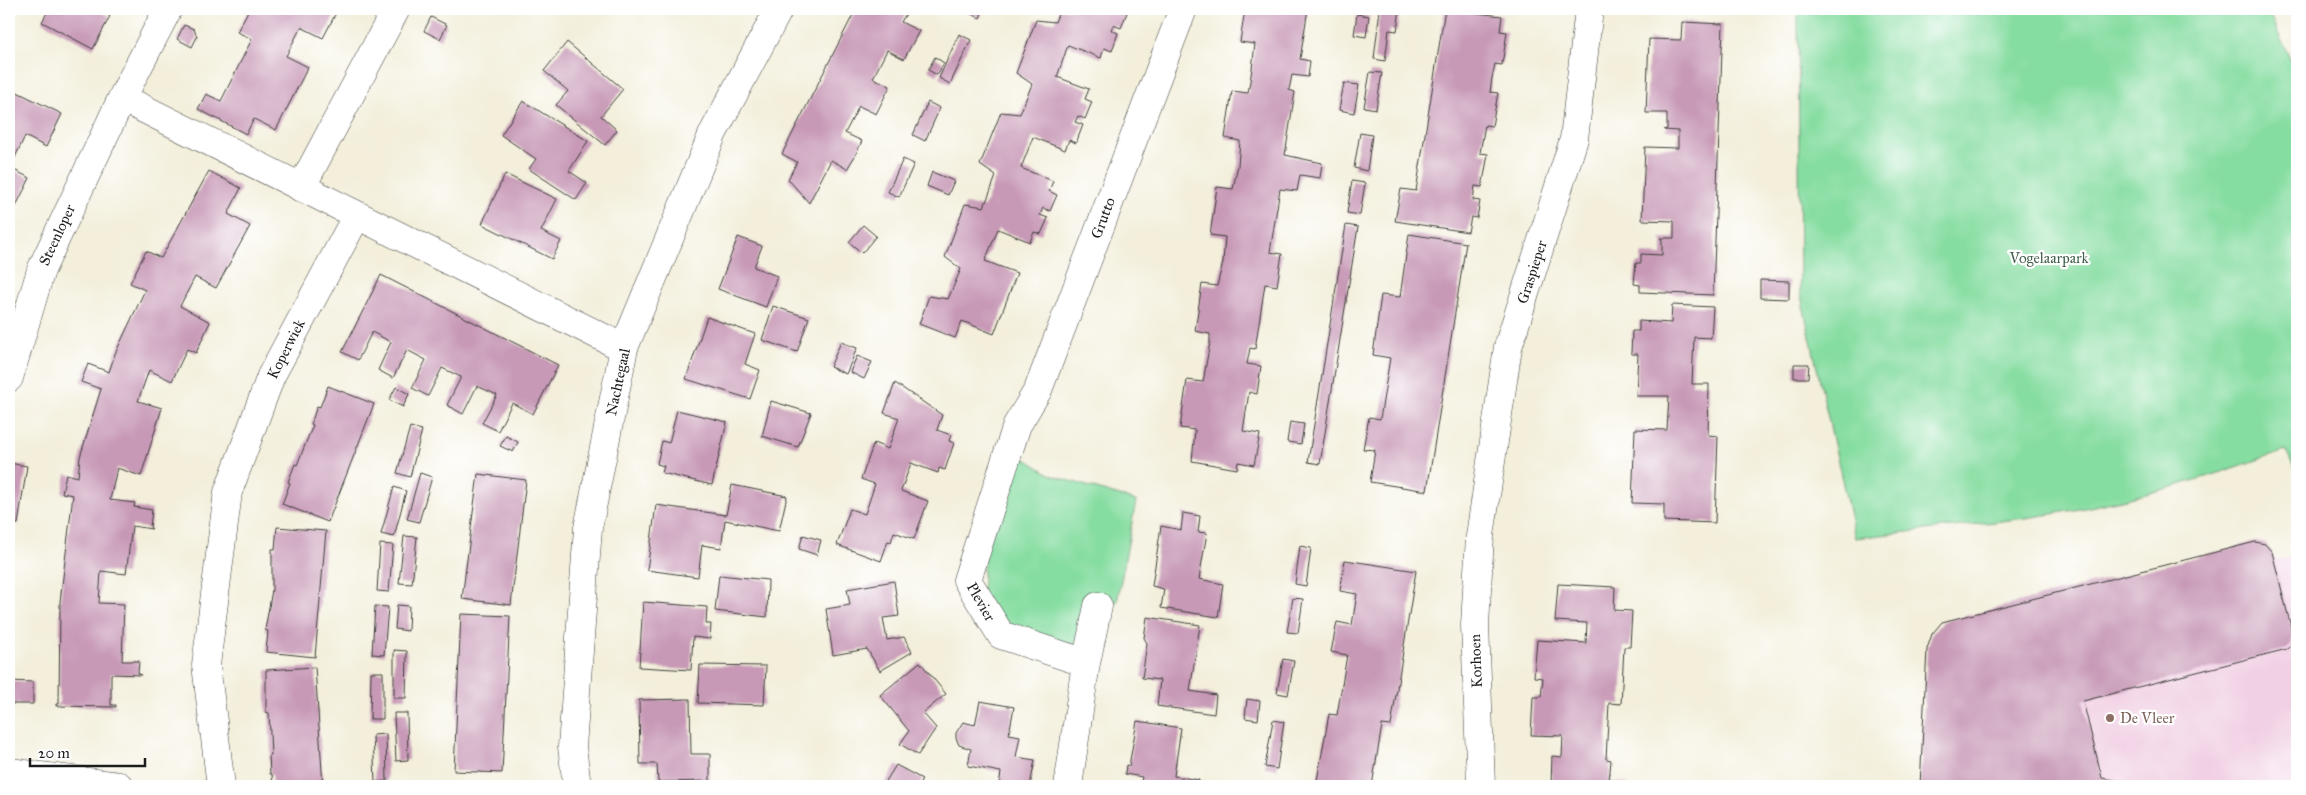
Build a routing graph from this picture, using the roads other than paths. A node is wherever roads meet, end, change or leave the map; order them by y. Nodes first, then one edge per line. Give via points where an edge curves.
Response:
1 (168, 9) edge
2 (396, 9) edge
3 (779, 9) edge
4 (1183, 9) edge
5 (1589, 9) edge
6 (122, 98) junction
7 (302, 188) junction
8 (357, 215) junction
9 (624, 348) junction
10 (9, 378) edge
11 (1017, 425) joint
12 (1480, 536) joint
13 (1098, 606) dead end
14 (1086, 663) junction
15 (9, 772) edge
16 (119, 786) edge
17 (221, 786) edge
18 (577, 786) edge
19 (1068, 786) edge
20 (1481, 786) edge

1 - 6 street, Steenloper
2 - 7 street
3 - 9 street, Nachtegaal via 713,132
4 - 11 street, Grutto via 1038,390
5 - 12 street, Graspieper via 1574,139 1508,347
6 - 7 street
6 - 10 street, Steenloper via 41,270
7 - 8 street
8 - 9 street
8 - 17 street, Koperwiek via 271,376 228,492 206,665
9 - 18 street, Nachtegaal via 588,528 572,747
11 - 14 street, Plevier via 967,580 1001,635
12 - 20 street, Korhoen via 1475,626
13 - 14 street
14 - 19 street
15 - 16 street

